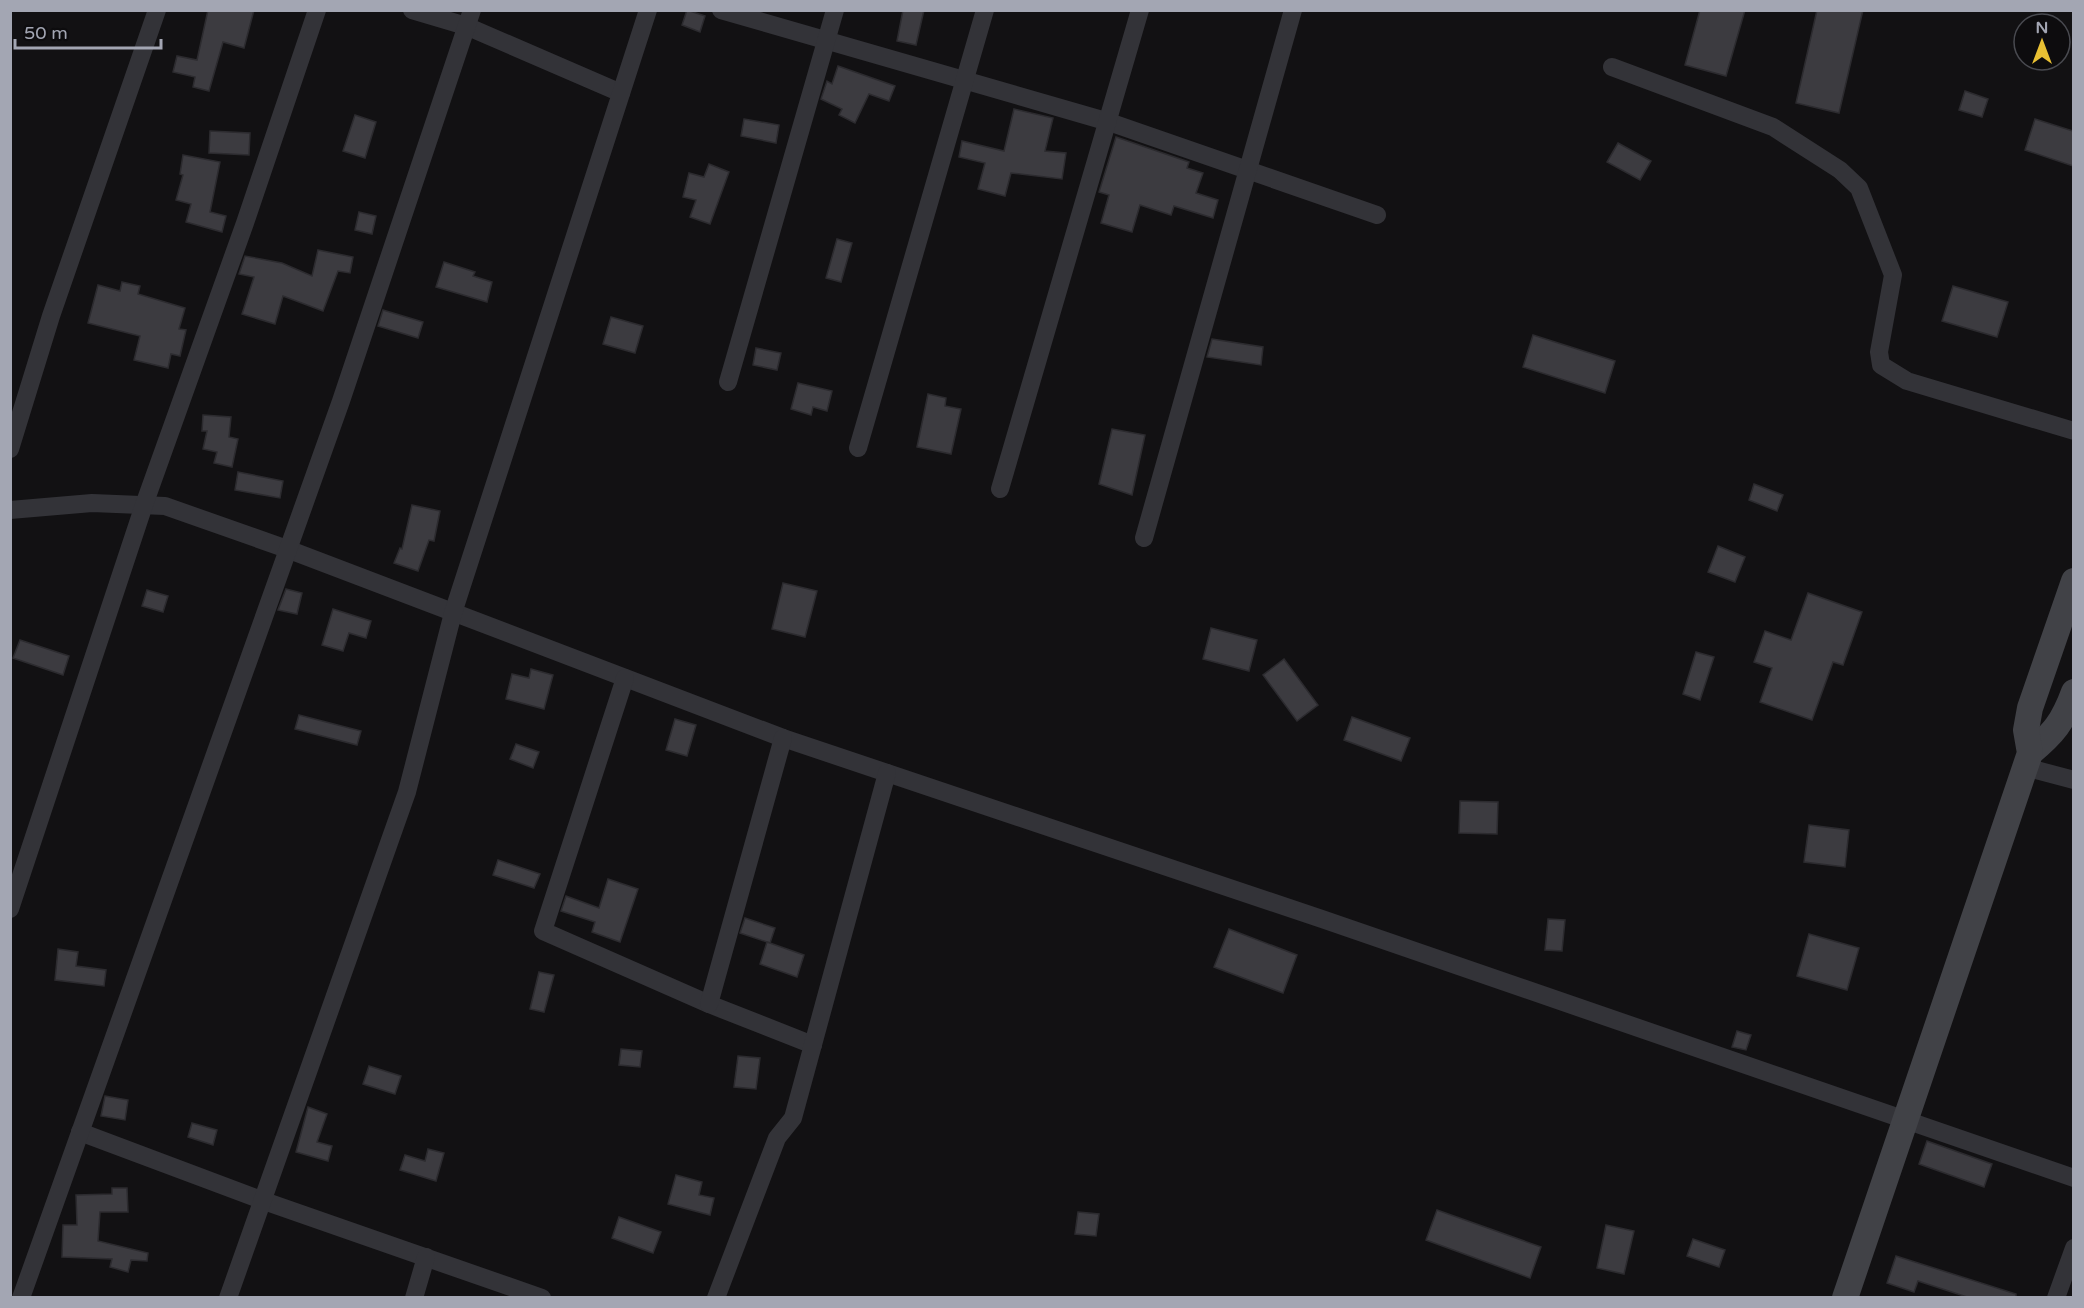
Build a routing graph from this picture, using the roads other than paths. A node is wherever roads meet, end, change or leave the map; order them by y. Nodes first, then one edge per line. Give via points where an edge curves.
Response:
1 (157, 10) edge
2 (317, 10) edge
3 (412, 10) edge
4 (648, 10) edge
5 (721, 10) edge
6 (835, 10) edge
7 (985, 10) edge
8 (1140, 10) edge
9 (1293, 10) edge
10 (469, 18) edge
11 (826, 41) junction
12 (1612, 66) dead end
13 (965, 80) junction
14 (621, 93) junction
15 (1109, 123) junction
16 (1247, 171) junction
17 (1377, 215) dead end
18 (728, 382) dead end
19 (2073, 431) edge
20 (858, 448) dead end
21 (10, 449) edge
22 (1000, 489) dead end
23 (144, 506) junction
24 (10, 510) edge
25 (1144, 538) dead end
26 (286, 549) junction
27 (2073, 581) edge
28 (453, 612) junction
29 (626, 678) junction
30 (2073, 692) edge
31 (783, 738) junction
32 (2028, 760) junction
33 (887, 773) junction
34 (2073, 780) edge
35 (10, 909) edge
36 (709, 1004) junction
37 (813, 1045) junction
38 (1907, 1120) junction
39 (80, 1132) junction
40 (2073, 1178) edge
41 (264, 1201) junction
42 (2073, 1248) edge
43 (426, 1257) junction
44 (21, 1298) edge
45 (228, 1298) edge
46 (414, 1298) edge
47 (542, 1298) edge
48 (716, 1298) edge
49 (1845, 1298) edge
50 (2056, 1298) edge

1 - 21 street via 51,316
2 - 23 street
3 - 10 street
4 - 14 street
5 - 11 street
6 - 11 street
7 - 13 street
8 - 15 street
9 - 16 street
10 - 14 street
10 - 26 street via 338,412
11 - 13 street
11 - 18 street
12 - 19 street via 1773,127 1840,170 1859,188 1893,275 1879,352 1881,365 1907,381
13 - 15 street
13 - 20 street
14 - 28 street
15 - 16 street
15 - 22 street
16 - 17 street
16 - 25 street
23 - 24 street via 92,503
23 - 26 street via 165,506
23 - 35 street
26 - 28 street
26 - 39 street
27 - 32 main road via 2030,708 2026,730
28 - 29 street
28 - 41 street via 407,792
29 - 31 street
29 - 36 street via 543,932
30 - 32 main road via 2065,717
31 - 33 street
31 - 36 street
32 - 34 street
32 - 38 main road
33 - 37 street
33 - 38 street
36 - 37 street
37 - 48 street via 793,1118 777,1138
38 - 40 street
38 - 49 main road
39 - 41 street
39 - 44 street
41 - 43 street
41 - 45 street
42 - 50 street
43 - 46 street
43 - 47 street

